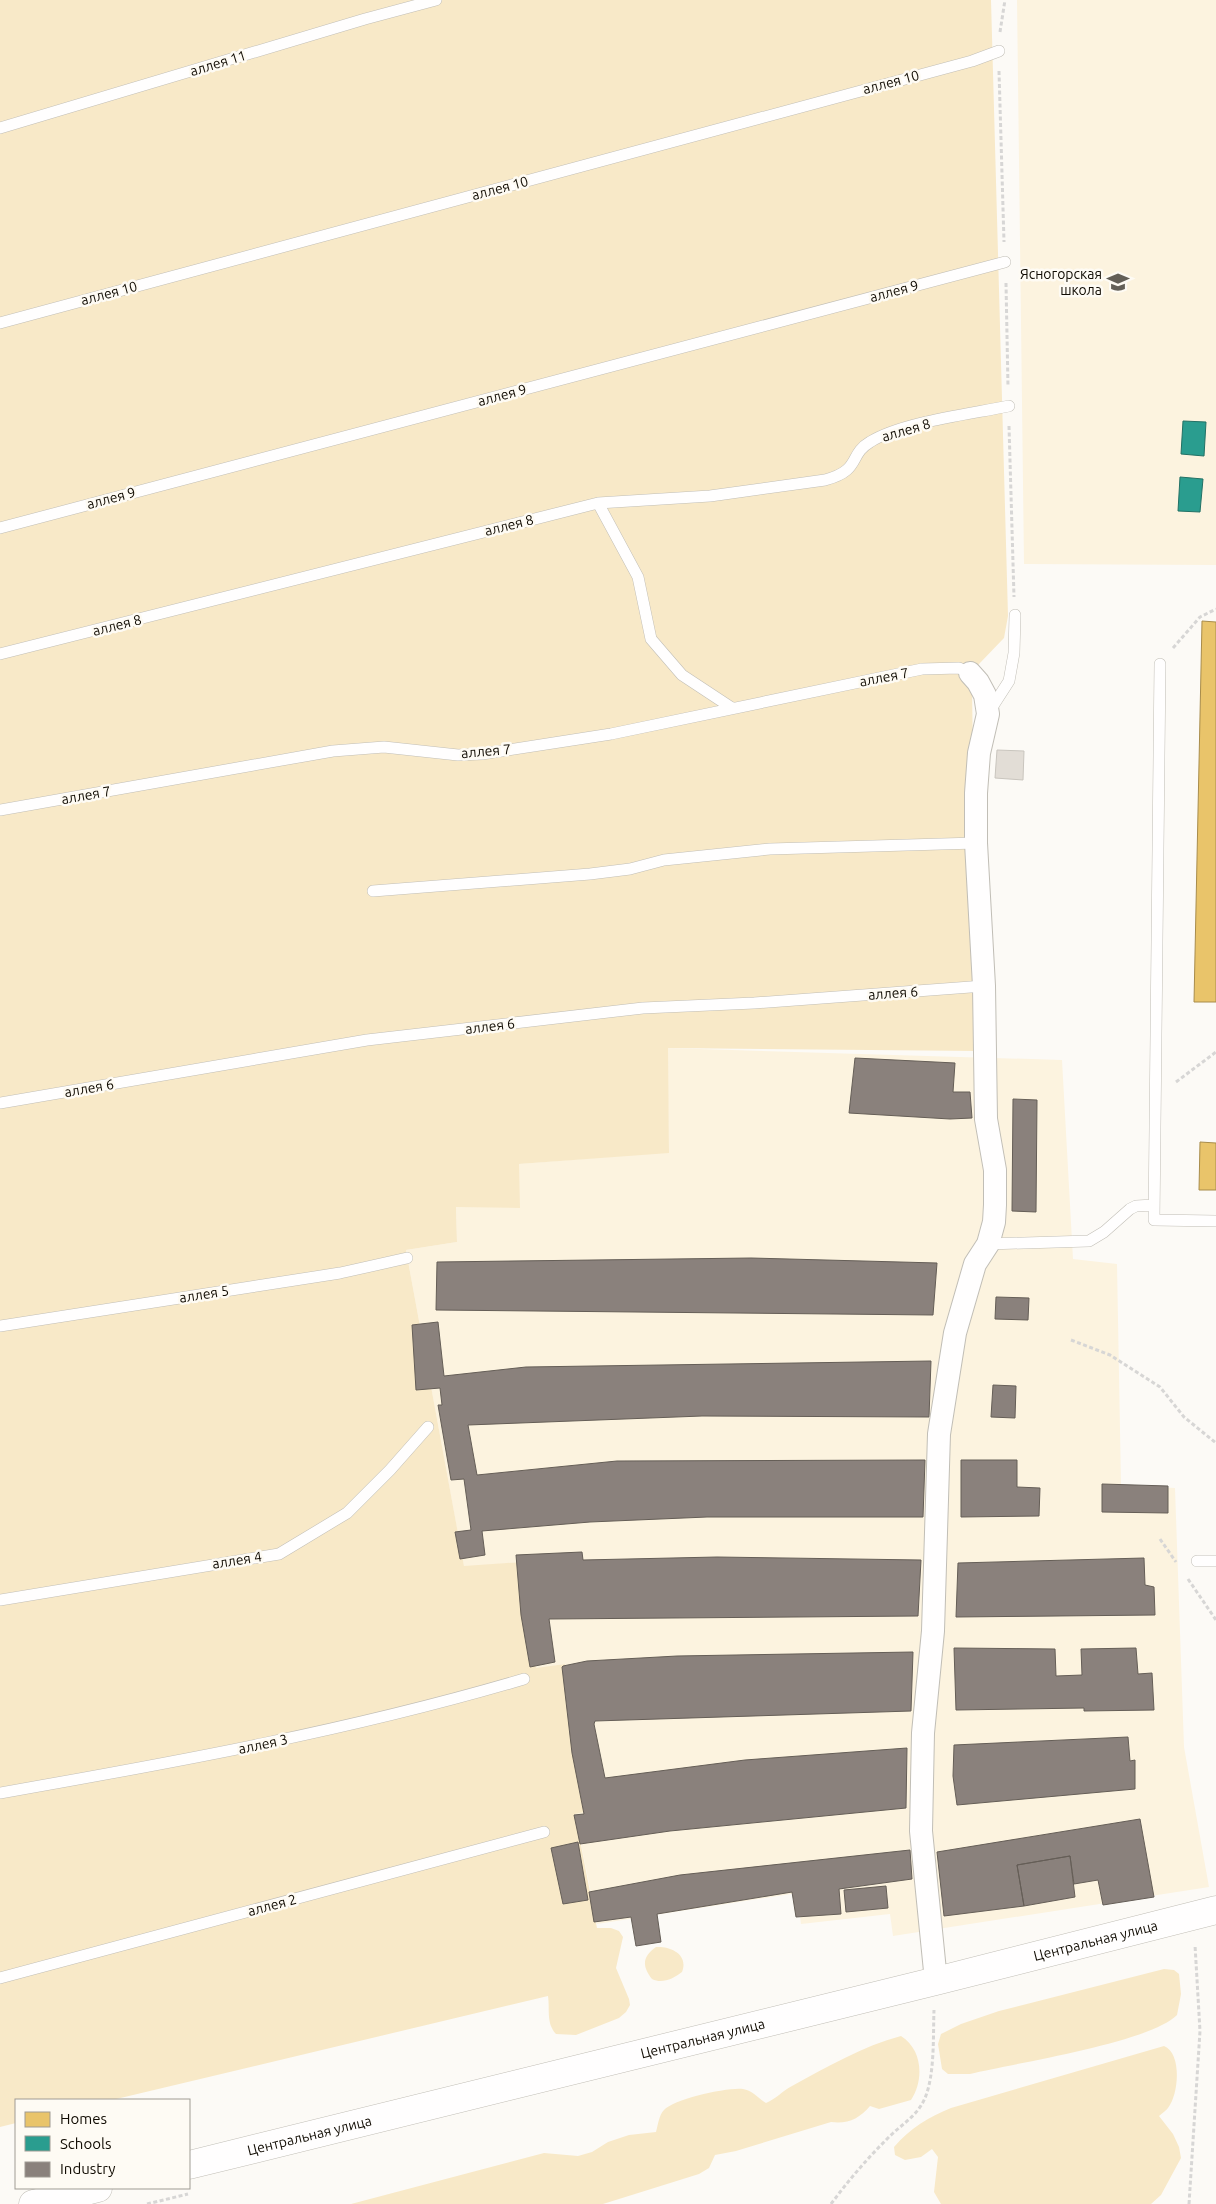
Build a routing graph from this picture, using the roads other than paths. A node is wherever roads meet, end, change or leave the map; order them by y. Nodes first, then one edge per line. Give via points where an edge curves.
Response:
1 (436, 0) edge
2 (998, 51) road end
3 (0, 128) edge
4 (1005, 262) road end
5 (0, 323) edge
6 (1009, 406) road end
7 (598, 503) junction
8 (0, 528) edge
9 (1015, 615) road end
10 (0, 654) edge
11 (1160, 664) road end
12 (970, 673) joint
13 (732, 708) junction
14 (988, 714) junction
15 (0, 810) edge
16 (976, 843) junction
17 (373, 891) dead end
18 (984, 986) junction
19 (0, 1104) edge
20 (1154, 1205) junction
21 (1216, 1221) edge
22 (988, 1244) junction
23 (407, 1258) dead end
24 (0, 1326) edge
25 (428, 1427) dead end
26 (1197, 1561) dead end
27 (1216, 1562) edge
28 (0, 1600) edge
29 (524, 1679) dead end
30 (0, 1793) edge
31 (544, 1832) dead end
32 (1216, 1910) edge
33 (0, 1978) edge
34 (936, 1981) junction
35 (190, 2166) edge
36 (94, 2189) edge
37 (32, 2204) edge

1 - 3 lane, аллея 11
2 - 5 lane, аллея 10 via 972,61
4 - 8 lane, аллея 9
6 - 7 lane, аллея 8 via 915,425 878,437 864,446 848,471 825,480 710,496
7 - 10 lane, аллея 8
7 - 13 lane via 638,576 651,639 682,675
9 - 14 lane via 1009,681
11 - 20 lane
12 - 13 lane, аллея 7 via 958,668 922,670
12 - 14 street via 985,695
13 - 15 lane, аллея 7 via 611,734 482,754 458,755 384,747 332,751
14 - 16 street via 979,753
16 - 17 lane via 770,849 664,860 630,869 590,874
16 - 18 street
18 - 19 lane, аллея 6 via 642,1008 367,1040
18 - 22 street via 986,1120 993,1150 995,1187 994,1222
20 - 21 lane via 1154,1220
20 - 22 lane via 1130,1209 1089,1241
22 - 34 street via 975,1264 955,1333 940,1434 933,1631 923,1733 921,1831
23 - 24 lane, аллея 5 via 340,1273
25 - 28 lane, аллея 4 via 347,1513 279,1554
26 - 27 lane
29 - 30 lane, аллея 3 via 459,1698 257,1746
31 - 33 lane, аллея 2
32 - 34 street, Центральная улица
34 - 35 street, Центральная улица
36 - 37 street

